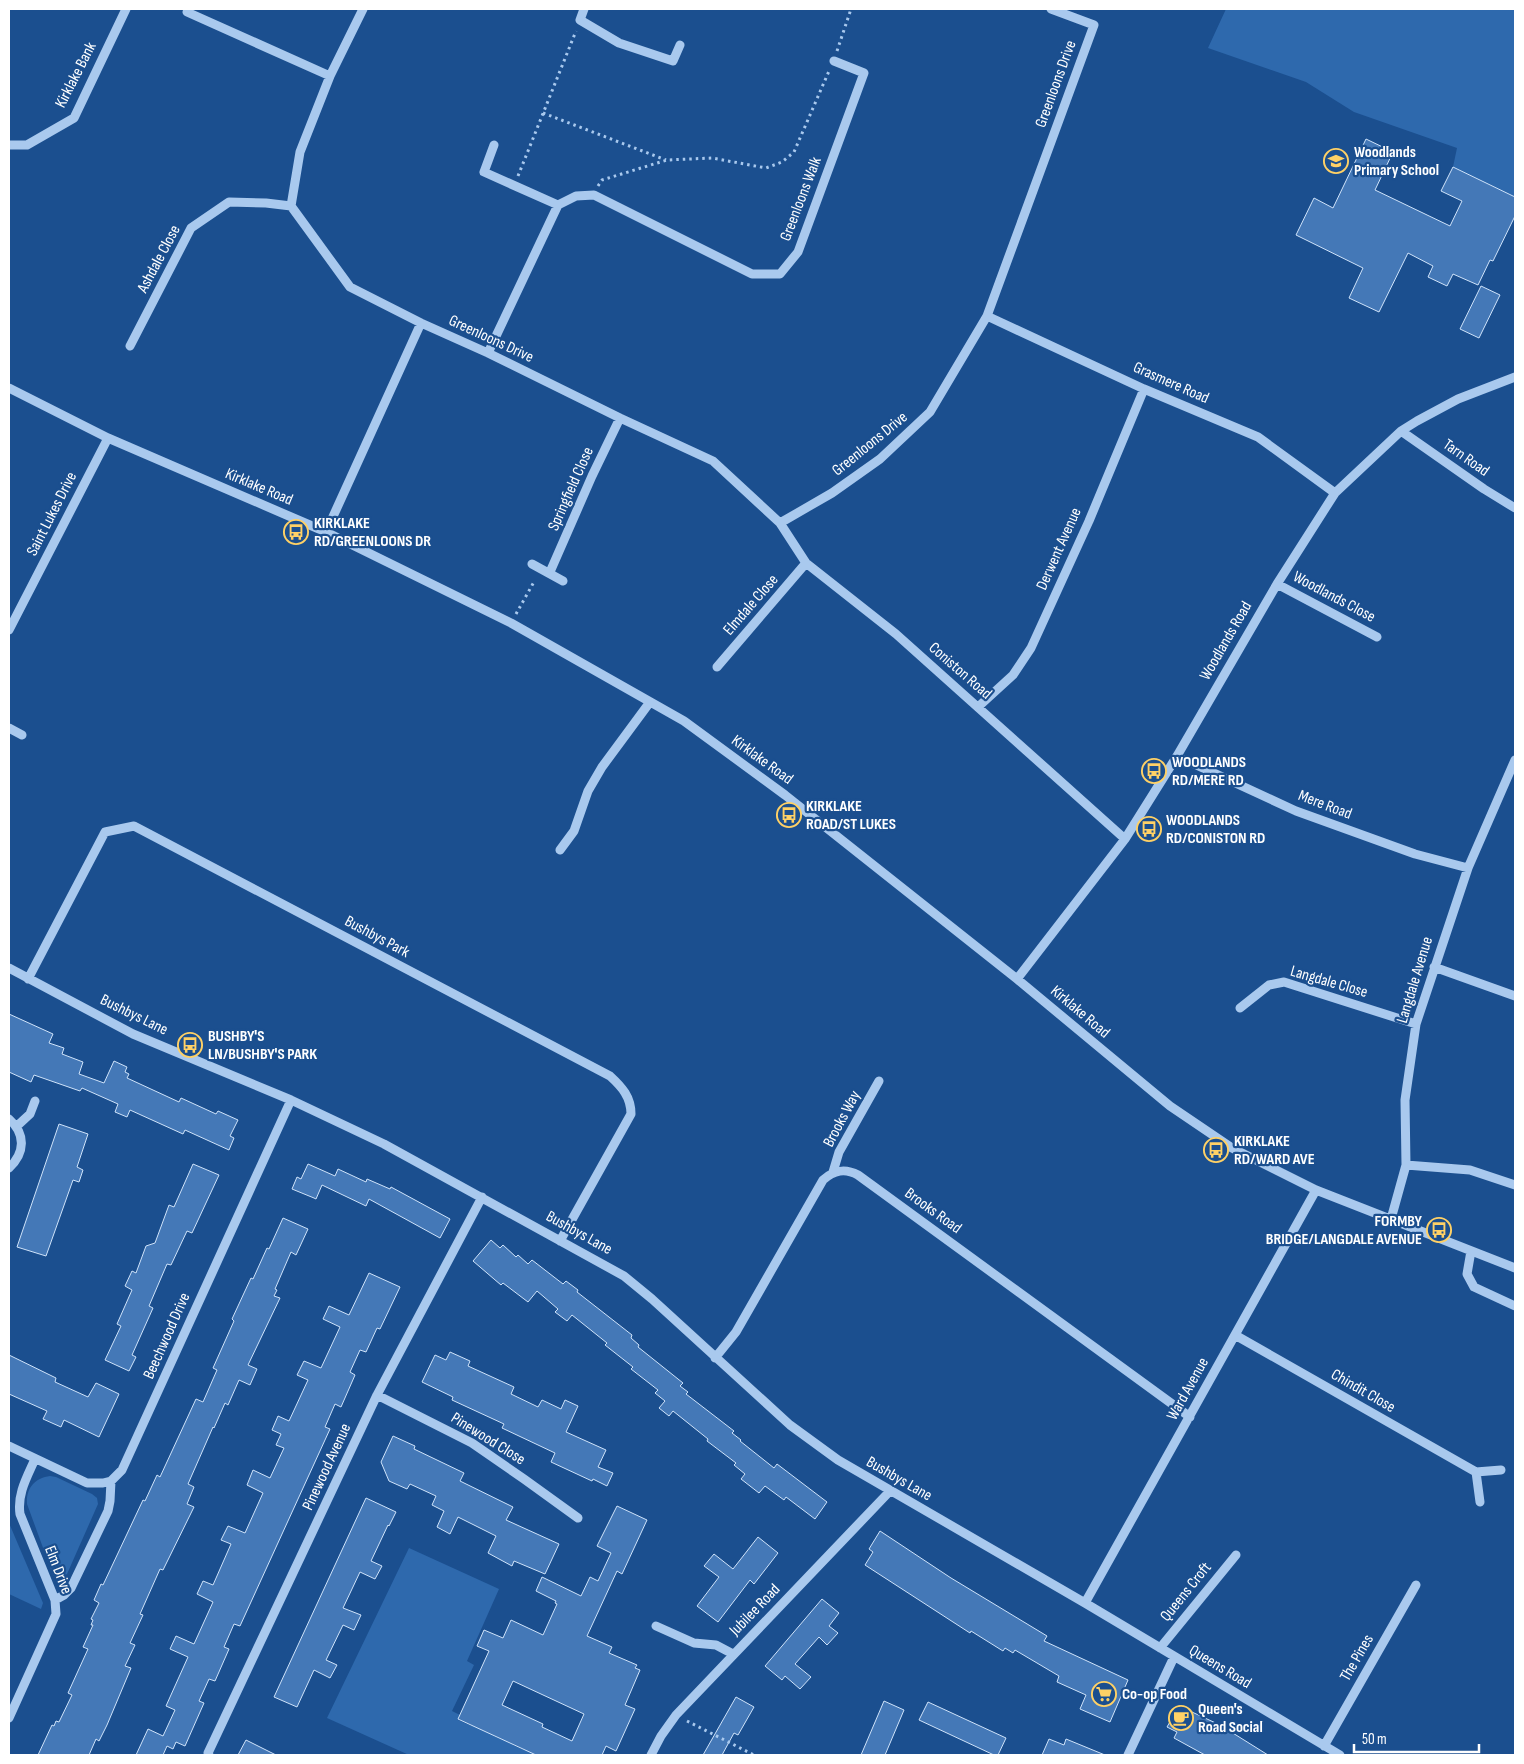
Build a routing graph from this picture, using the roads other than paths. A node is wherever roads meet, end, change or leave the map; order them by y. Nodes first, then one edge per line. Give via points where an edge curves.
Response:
1 (126, 9) edge
2 (363, 9) edge
3 (584, 9) edge
4 (1051, 9) edge
5 (187, 12) dead end
6 (680, 46) dead end
7 (834, 61) road end
8 (330, 76) junction
9 (9, 145) edge
10 (494, 145) dead end
11 (558, 205) junction
12 (291, 206) junction
13 (987, 316) junction
14 (421, 323) junction
15 (130, 346) dead end
16 (488, 353) junction
17 (1515, 377) edge
18 (9, 388) edge
19 (1144, 389) junction
20 (620, 418) junction
21 (1401, 432) junction
22 (108, 438) junction
23 (1335, 493) junction
24 (1515, 508) edge
25 (780, 523) junction
26 (326, 532) junction
27 (806, 563) junction
28 (532, 564) dead end
29 (546, 570) junction
30 (563, 581) dead end
31 (1276, 584) junction
32 (9, 630) edge
33 (1376, 637) dead end
34 (717, 666) dead end
35 (650, 702) junction
36 (978, 707) junction
37 (9, 728) edge
38 (22, 735) dead end
39 (1178, 756) junction
40 (1515, 760) edge
41 (1125, 839) junction
42 (560, 850) dead end
43 (1468, 868) junction
44 (1434, 967) junction
45 (9, 968) edge
46 (28, 978) junction
47 (1017, 979) junction
48 (1515, 996) edge
49 (1240, 1008) dead end
50 (1416, 1024) junction
51 (879, 1082) dead end
52 (291, 1100) junction
53 (35, 1101) dead end
54 (9, 1119) edge
55 (17, 1126) junction
56 (1406, 1165) junction
57 (9, 1168) edge
58 (834, 1172) junction
59 (1515, 1185) edge
60 (1316, 1190) junction
61 (482, 1197) junction
62 (1391, 1220) junction
63 (560, 1241) junction
64 (1471, 1251) junction
65 (1515, 1268) edge
66 (1515, 1306) edge
67 (1235, 1335) junction
68 (715, 1358) junction
69 (377, 1395) junction
70 (1190, 1417) junction
71 (9, 1446) edge
72 (35, 1459) junction
73 (1501, 1470) dead end
74 (1476, 1472) junction
75 (110, 1481) junction
76 (890, 1491) junction
77 (1480, 1502) dead end
78 (578, 1518) dead end
79 (1236, 1555) dead end
80 (1416, 1585) dead end
81 (55, 1600) junction
82 (1085, 1603) junction
83 (656, 1626) dead end
84 (1160, 1648) junction
85 (733, 1654) junction
86 (1174, 1657) junction
87 (9, 1718) edge
88 (1324, 1746) junction
89 (209, 1755) edge
90 (651, 1755) edge
91 (1128, 1755) edge
92 (1340, 1755) edge

1 - 9 street, Kirklake Bank via 74,118 27,145
2 - 8 street
3 - 6 street via 580,20 619,43 673,61
4 - 13 street, Greenloons Drive via 1094,25
5 - 8 street
7 - 11 street, Greenloons Walk via 864,73 798,252 780,274 752,274 594,195 576,196
8 - 12 street via 300,152
10 - 11 street via 484,172
11 - 16 street
12 - 14 street, Greenloons Drive via 350,287
12 - 15 street, Ashdale Close via 229,202 191,228
13 - 19 street, Grasmere Road
13 - 25 street, Greenloons Drive via 930,412 880,459 832,493
14 - 16 street, Greenloons Drive
14 - 26 street
16 - 20 street, Greenloons Drive
17 - 21 street, Woodlands Road via 1458,399
18 - 22 street, Kirklake Road
19 - 23 street, Grasmere Road via 1258,437
19 - 36 street, Derwent Avenue via 1031,648 1013,675
20 - 25 street, Greenloons Drive via 713,461
20 - 29 street, Springfield Close
21 - 23 street, Woodlands Road
21 - 24 street, Tarn Road
22 - 26 street, Kirklake Road
22 - 32 street, Saint Lukes Drive
23 - 31 street, Woodlands Road
25 - 27 street, Coniston Road
26 - 35 street, Kirklake Road via 511,623
27 - 34 street, Elmdale Close
27 - 36 street, Coniston Road via 896,634
28 - 29 street
29 - 30 street
31 - 33 street, Woodlands Close
31 - 39 street, Woodlands Road
35 - 42 street via 602,767 588,791 574,832
35 - 47 street, Kirklake Road via 684,721 785,795
36 - 41 street, Coniston Road
37 - 38 street
39 - 41 street, Woodlands Road
39 - 43 street, Mere Road via 1296,811 1415,854
40 - 43 street, Langdale Avenue
41 - 47 street, Woodlands Road
43 - 44 street, Langdale Avenue
44 - 48 street
44 - 50 street, Langdale Avenue
45 - 46 street, Bushbys Lane
46 - 52 street, Bushbys Lane via 133,1034
46 - 63 street, Bushbys Park via 105,832 134,826 610,1076 623,1088 631,1104 631,1114
47 - 60 street, Kirklake Road via 1170,1106 1232,1148
49 - 50 street, Langdale Close via 1269,985 1284,982
50 - 56 street, Langdale Avenue via 1405,1100
51 - 58 street, Brooks Way via 839,1152
52 - 61 street, Bushbys Lane via 384,1144
52 - 75 street, Beechwood Drive via 122,1470
53 - 55 street via 30,1114
54 - 55 street
55 - 57 street via 21,1149
56 - 59 street via 1470,1170
56 - 62 street, Langdale Avenue
58 - 68 street via 823,1180 736,1332
58 - 70 street, Brooks Road via 858,1175
60 - 62 street, Kirklake Road
60 - 67 street, Ward Avenue
61 - 63 street, Bushbys Lane
61 - 69 street, Pinewood Avenue
62 - 64 street, Kirklake Road
63 - 68 street, Bushbys Lane via 624,1276
64 - 65 street, Kirklake Road
64 - 66 street via 1467,1274 1474,1287
67 - 70 street, Ward Avenue
67 - 74 street, Chindit Close
68 - 76 street, Bushbys Lane via 790,1425 838,1460
69 - 78 street, Pinewood Close via 472,1443
69 - 89 street, Pinewood Avenue
70 - 82 street, Ward Avenue
71 - 72 street
72 - 75 street via 87,1483
72 - 81 street, Elm Drive via 18,1505
73 - 74 street
74 - 77 street
75 - 81 street via 108,1511 71,1588
76 - 82 street, Bushbys Lane
76 - 85 street, Jubilee Road
79 - 84 street, Queens Croft
80 - 88 street, The Pines
81 - 87 street, Elm Drive via 54,1620
82 - 84 street, Queens Road
83 - 85 street via 694,1643 716,1645
84 - 86 street, Queens Road
85 - 90 street, Jubilee Road via 676,1714
86 - 88 street, Queens Road
86 - 91 street
88 - 92 street, Queens Road

